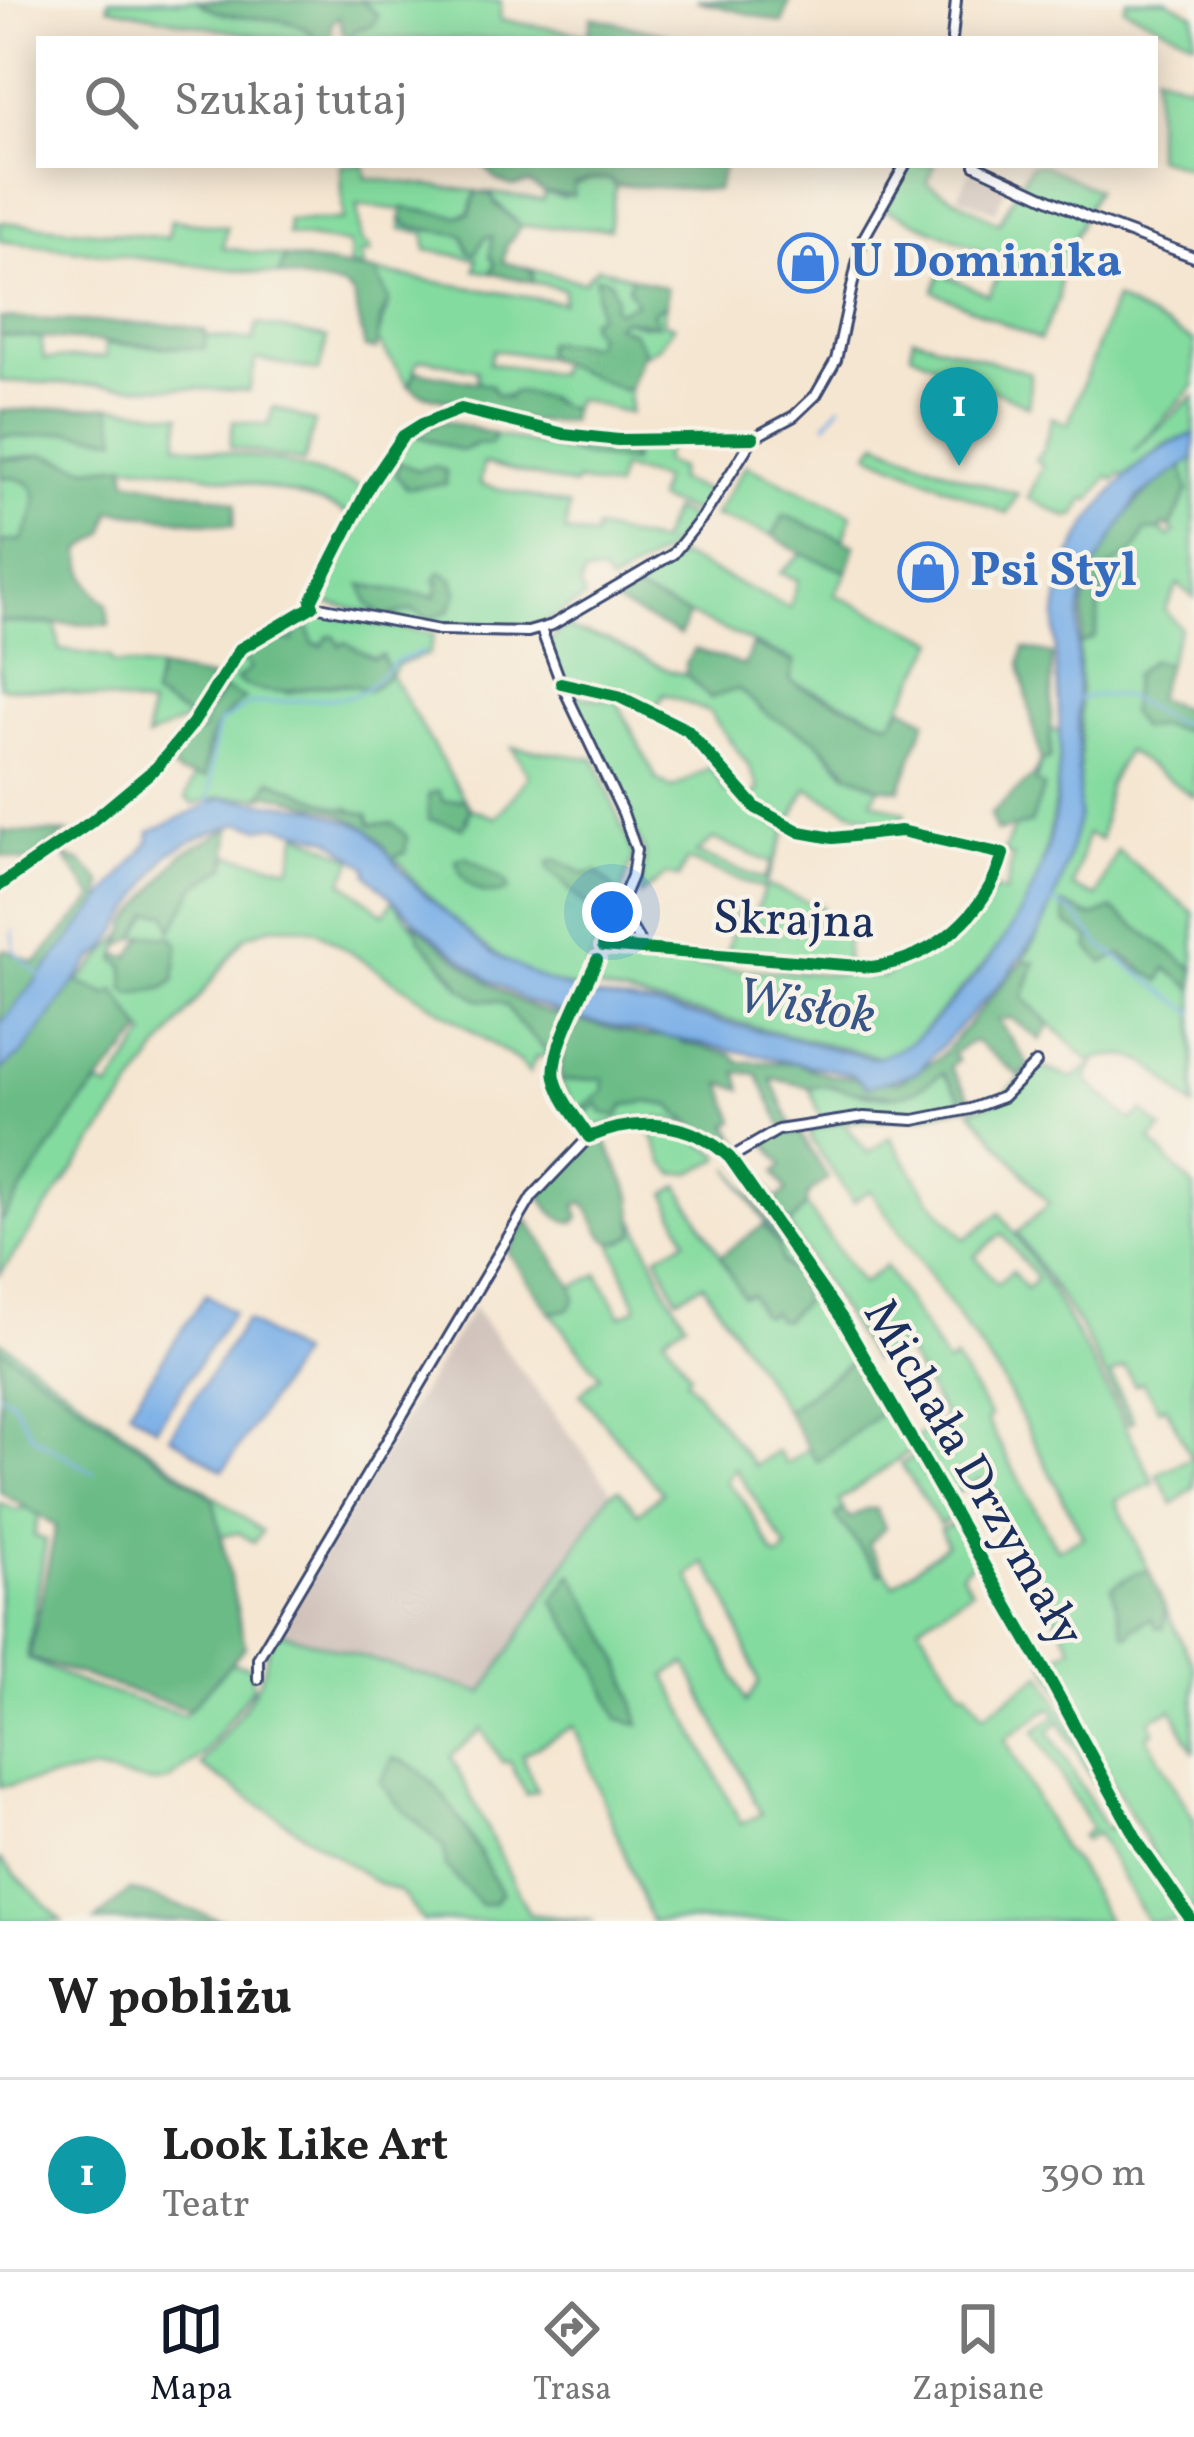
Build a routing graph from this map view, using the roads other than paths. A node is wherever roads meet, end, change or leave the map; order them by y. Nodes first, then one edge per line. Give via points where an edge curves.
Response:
1 (956, 0) edge
2 (952, 36) edge
3 (903, 168) edge
4 (981, 168) edge
5 (1194, 257) edge
6 (753, 438) junction
7 (313, 606) junction
8 (542, 629) junction
9 (561, 683) junction
10 (0, 885) edge
11 (620, 907) junction
12 (603, 946) junction
13 (644, 949) junction
14 (597, 959) dead end
15 (558, 1053) dead end
16 (1036, 1063) dead end
17 (589, 1137) junction
18 (730, 1158) junction
19 (258, 1679) dead end
20 (1192, 1921) edge

1 - 2 street
3 - 6 street via 862,242 836,360 794,416
4 - 5 street
6 - 7 street via 618,440 461,409 403,436 370,485
6 - 8 street via 673,554
7 - 8 street via 457,632
7 - 10 street via 239,649 157,767
8 - 9 street
9 - 11 street via 635,845
9 - 13 street, Skrajna via 617,696 687,730 757,808 800,832 833,838 901,831 1003,854 982,904 946,938 892,964
11 - 12 street
11 - 13 street
12 - 13 street, Skrajna
12 - 14 street
15 - 17 street via 558,1088
16 - 18 street via 1003,1097 970,1108 778,1130
17 - 18 street, Michała Drzymały via 620,1126 667,1125
17 - 19 street via 530,1201 258,1658
18 - 20 street, Michała Drzymały via 843,1320 1141,1847

